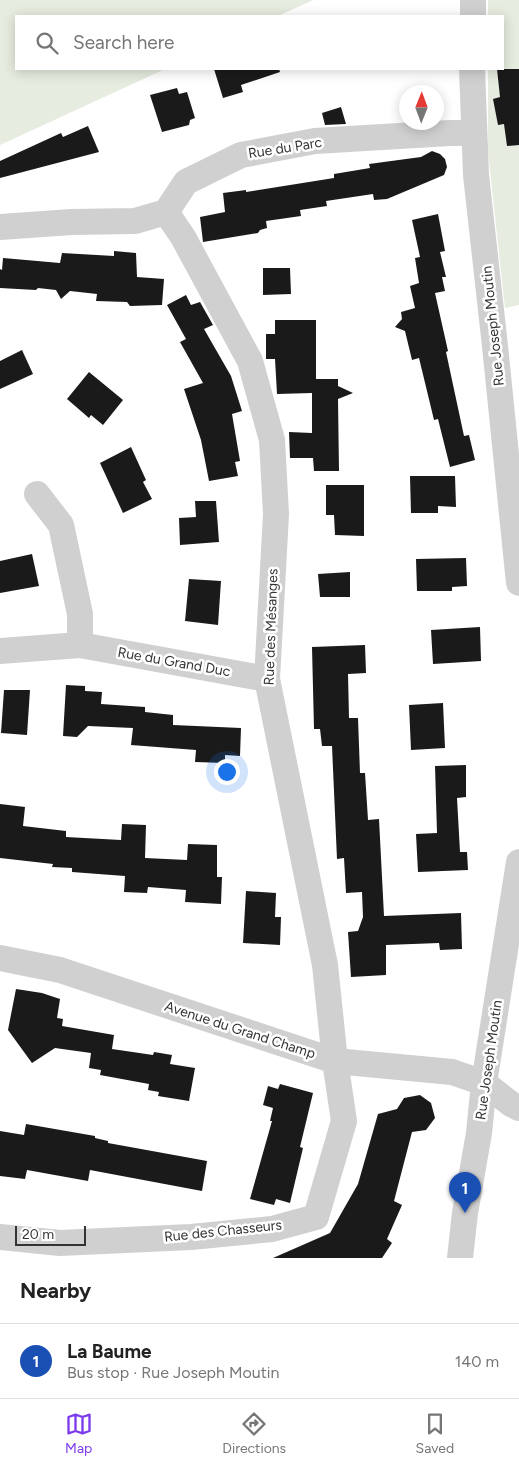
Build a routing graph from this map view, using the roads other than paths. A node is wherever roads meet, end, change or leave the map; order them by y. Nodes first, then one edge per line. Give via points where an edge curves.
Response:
1 (473, 0) edge
2 (473, 15) edge
3 (472, 70) edge
4 (474, 133) junction
5 (166, 212) junction
6 (0, 227) edge
7 (37, 494) dead end
8 (519, 583) edge
9 (80, 644) junction
10 (0, 651) edge
11 (267, 679) junction
12 (519, 862) edge
13 (0, 958) edge
14 (335, 1061) junction
15 (484, 1083) junction
16 (519, 1108) edge
17 (0, 1237) edge
18 (460, 1258) edge

1 - 2 street
3 - 4 street, Rue Joseph Moutin
4 - 5 street, Rue du Parc via 315,142 241,155 186,182
4 - 8 street, Rue Joseph Moutin
5 - 6 street via 135,221
5 - 11 street, Rue des Mésanges via 183,237 250,361 272,440 276,514
7 - 9 street via 61,525 80,614
9 - 10 street, Rue du Grand Duc
9 - 11 street, Rue du Grand Duc
11 - 14 street, Rue des Mésanges via 325,965
12 - 15 street, Rue Joseph Moutin
13 - 14 street, Avenue du Grand Champ via 60,970
14 - 15 street, Avenue du Grand Champ via 452,1072
14 - 17 street, Rue des Chasseurs via 344,1121 316,1217 272,1229 191,1237 60,1244
15 - 16 street, Avenue du Grand Champ
15 - 18 street, Rue Joseph Moutin

